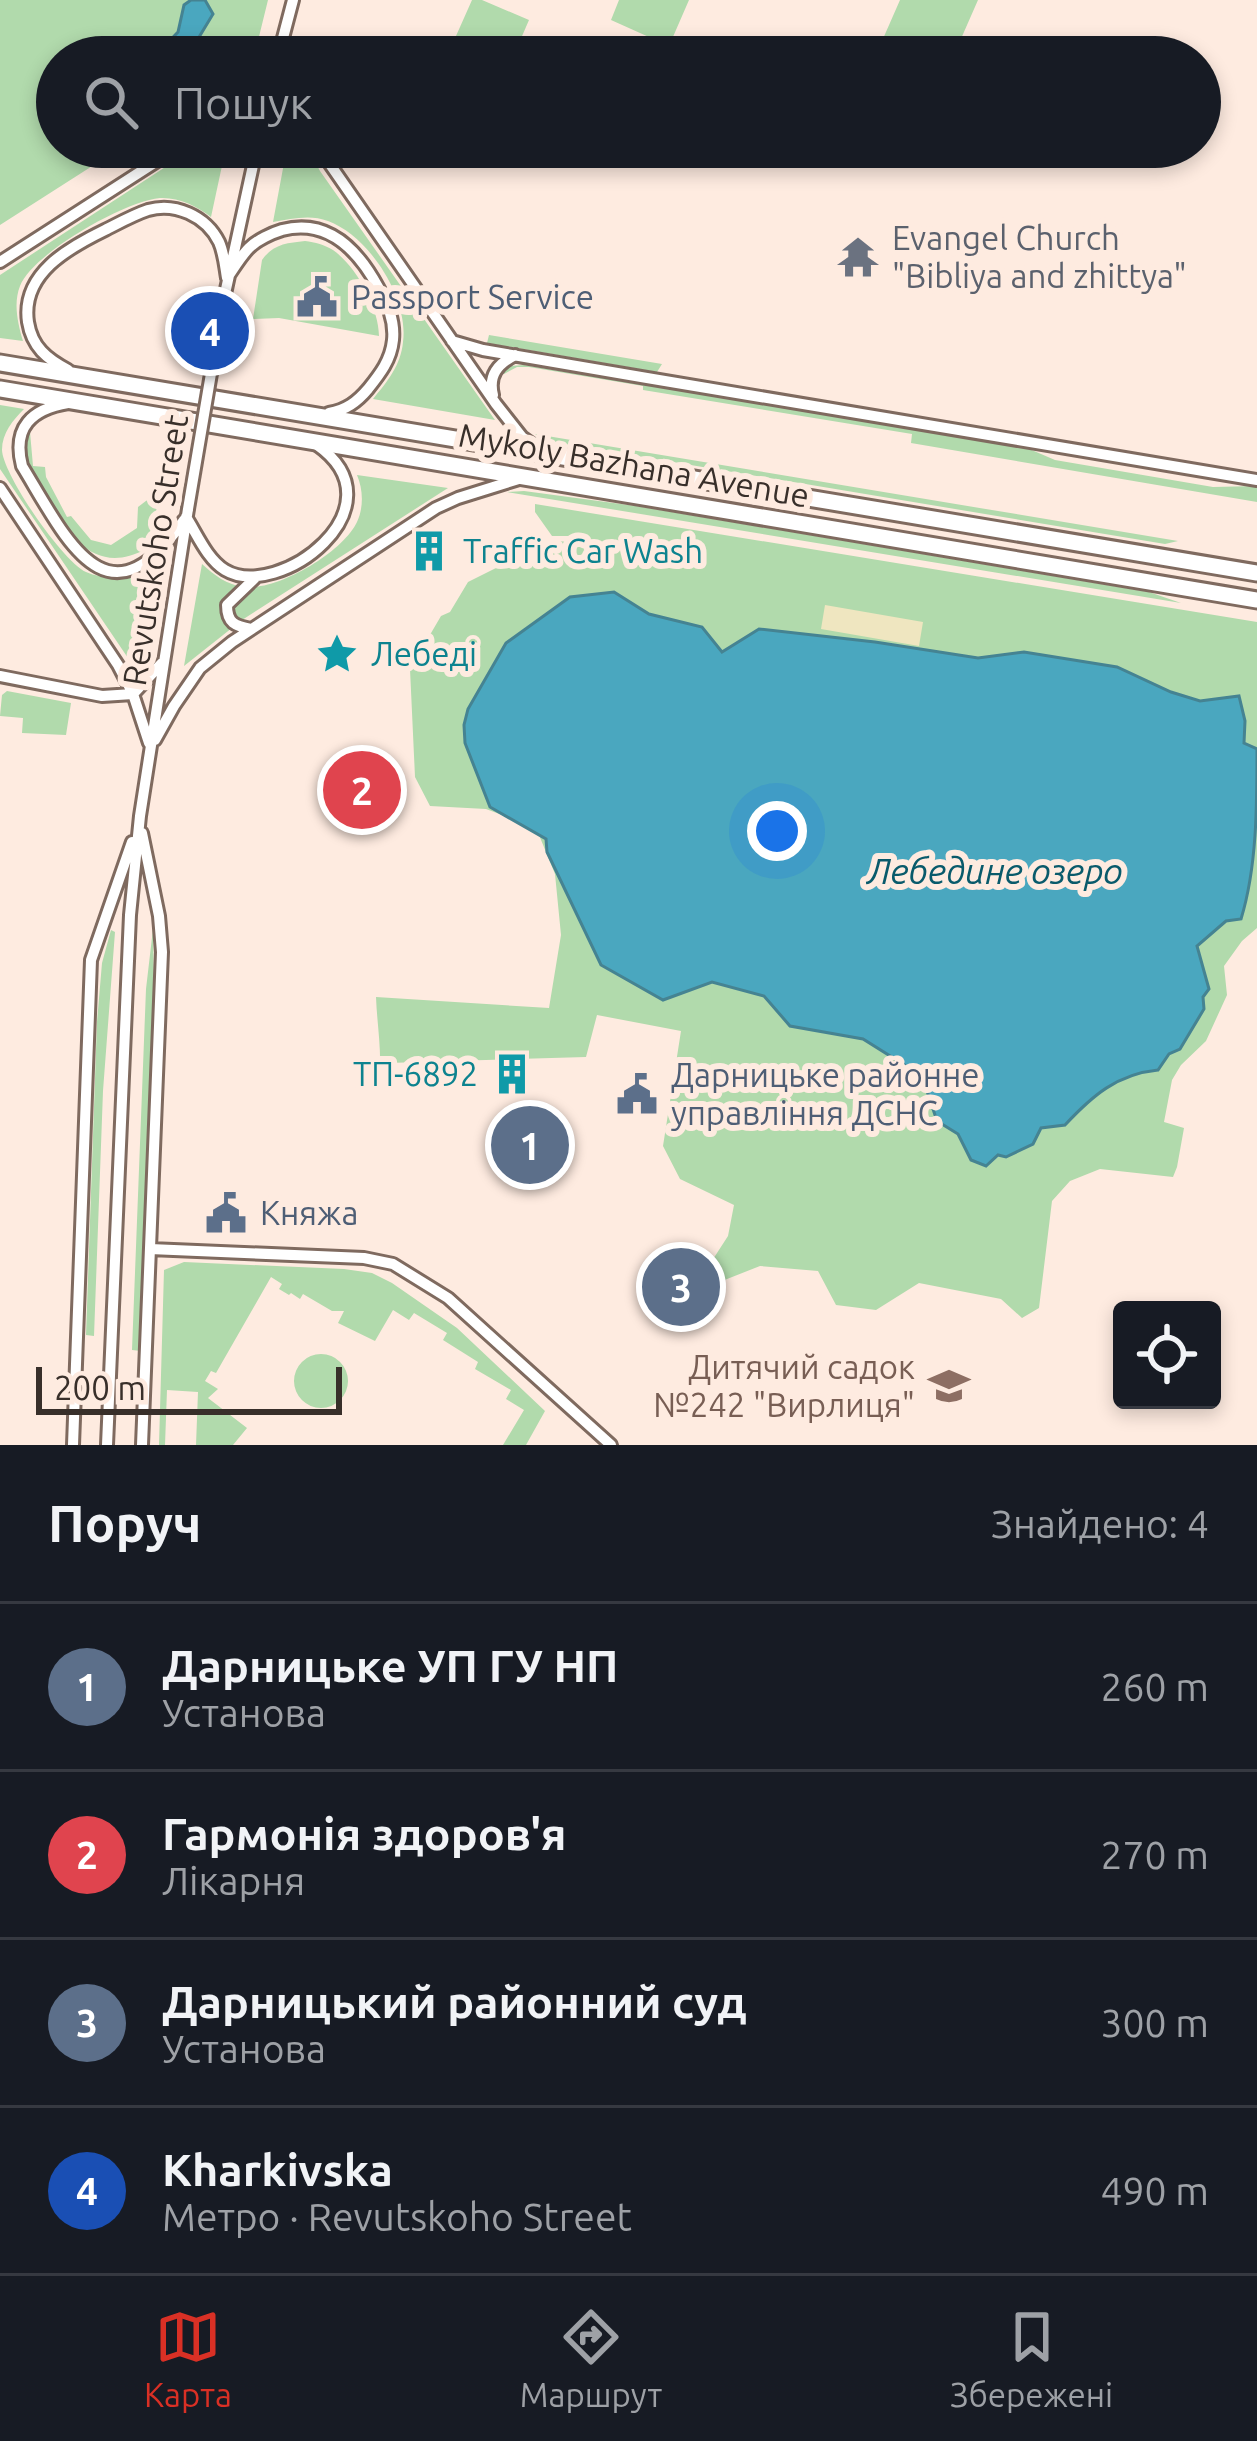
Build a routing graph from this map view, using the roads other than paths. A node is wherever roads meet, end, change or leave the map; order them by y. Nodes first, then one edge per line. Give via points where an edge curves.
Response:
1 (293, 0) edge
2 (284, 36) edge
3 (145, 168) edge
4 (252, 168) edge
5 (331, 168) edge
6 (0, 262) edge
7 (227, 278) junction
8 (452, 341) junction
9 (515, 356) junction
10 (0, 363) edge
11 (82, 376) junction
12 (0, 389) edge
13 (76, 402) junction
14 (496, 404) junction
15 (314, 415) junction
16 (309, 440) junction
17 (546, 454) junction
18 (524, 477) junction
19 (1257, 480) edge
20 (0, 488) edge
21 (187, 513) junction
22 (1257, 573) edge
23 (255, 578) junction
24 (1257, 600) edge
25 (251, 629) junction
26 (165, 660) junction
27 (0, 676) edge
28 (134, 694) junction
29 (151, 748) junction
30 (140, 822) junction
31 (150, 1249) junction
32 (73, 1445) edge
33 (107, 1445) edge
34 (142, 1445) edge
35 (611, 1445) edge

1 - 2 street
3 - 6 street
4 - 7 street, Revutskoho Street
5 - 8 street
7 - 11 street via 218,241 187,212 147,211 84,240 40,274 27,307 36,346
7 - 15 street via 250,246 298,227 336,236 374,279 393,330 386,365 346,409
7 - 21 street, Revutskoho Street, bridge
8 - 9 street
8 - 14 street
9 - 14 street via 492,378
9 - 19 street
10 - 11 highway, Mykoly Bazhana Avenue
11 - 15 highway, Mykoly Bazhana Avenue
12 - 13 highway, Mykoly Bazhana Avenue
13 - 16 highway, Mykoly Bazhana Avenue
13 - 21 street via 32,417 19,452 73,549 105,570 133,569 168,544
14 - 17 street
15 - 17 highway, Mykoly Bazhana Avenue
16 - 18 highway, Mykoly Bazhana Avenue
16 - 23 street via 345,475 343,518 325,543
17 - 22 highway, Mykoly Bazhana Avenue
18 - 24 highway, Mykoly Bazhana Avenue
18 - 25 street via 436,508
20 - 28 street
21 - 23 street via 222,568
21 - 26 street, Revutskoho Street
23 - 25 street via 227,605 235,626
25 - 29 street via 200,668
26 - 28 street
26 - 29 street, Revutskoho Street
27 - 28 street via 102,696
28 - 29 street
29 - 30 street, Revutskoho Street
30 - 31 street, Revutskoho Street via 162,952
30 - 32 street, Revutskoho Street via 91,960
30 - 33 street, Revutskoho Street
31 - 34 street, Revutskoho Street
31 - 35 street via 393,1264 448,1298

